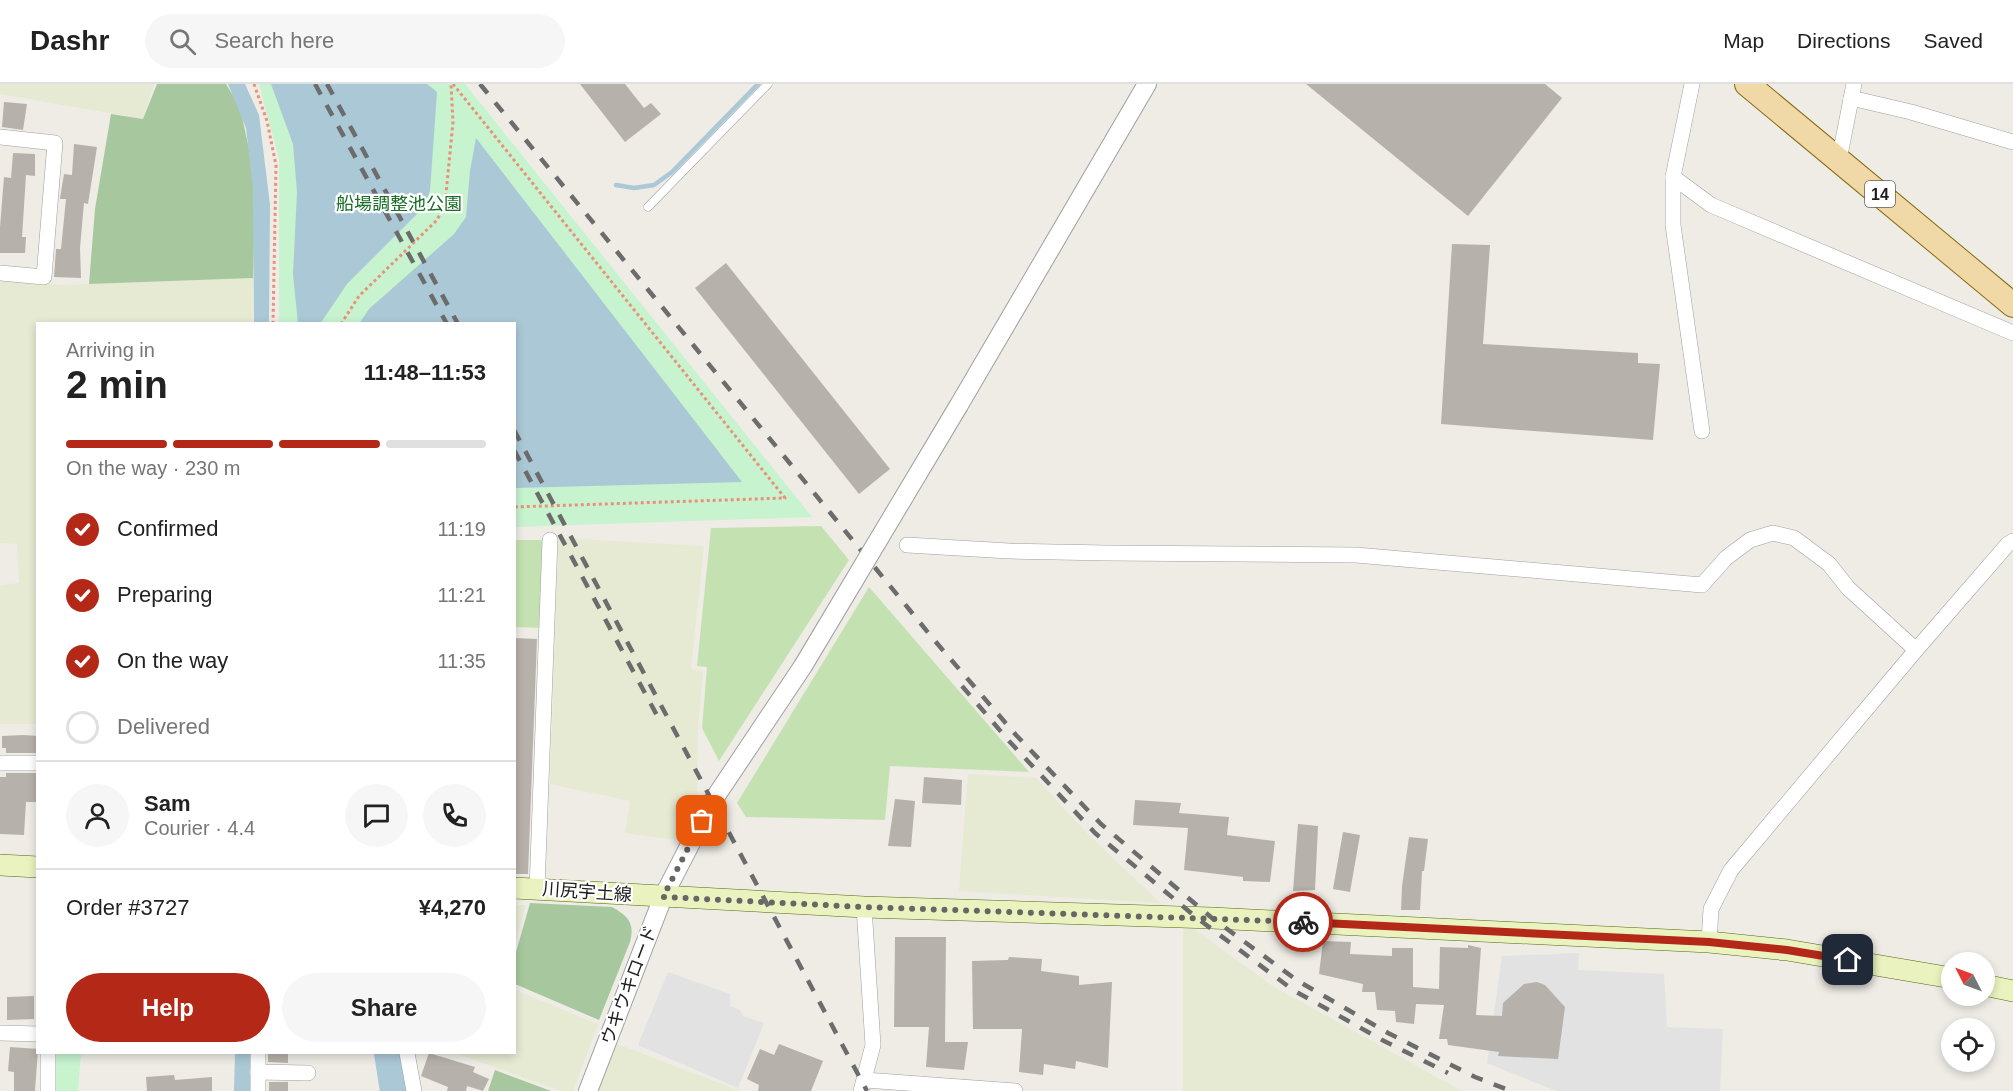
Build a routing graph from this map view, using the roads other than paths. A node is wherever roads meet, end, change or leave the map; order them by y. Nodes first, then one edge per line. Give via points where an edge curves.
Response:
1 (768, 84) edge
2 (1147, 84) edge
3 (1692, 84) edge
4 (1747, 84) edge
5 (1852, 91) edge
6 (0, 137) edge
7 (2013, 142) edge
8 (1839, 160) junction
9 (1673, 177) junction
10 (648, 207) dead end
11 (0, 273) edge
12 (2013, 305) edge
13 (2013, 333) edge
14 (1702, 430) dead end
15 (550, 540) dead end
16 (2013, 541) edge
17 (907, 545) dead end
18 (1917, 650) junction
19 (36, 762) edge
20 (0, 763) edge
21 (0, 866) edge
22 (36, 867) edge
23 (516, 888) edge
24 (537, 889) junction
25 (663, 897) junction
26 (864, 907) junction
27 (1709, 942) junction
28 (1941, 976) edge
29 (1995, 987) edge
30 (2013, 991) edge
31 (0, 1033) edge
32 (36, 1034) edge
33 (48, 1054) edge
34 (258, 1054) edge
35 (407, 1054) edge
36 (258, 1072) junction
37 (308, 1073) dead end
38 (863, 1085) edge
39 (48, 1091) edge
40 (258, 1091) edge
41 (414, 1091) edge
42 (588, 1091) edge
43 (1015, 1091) edge

1 - 10 lane
2 - 25 street, ウキウキロード, bridge via 803,666 712,802
3 - 9 street
4 - 8 main road, 14
5 - 7 street
5 - 8 street
6 - 11 street via 55,143 44,277
8 - 12 main road, 14
9 - 13 street via 1711,205
9 - 14 street via 1672,225
15 - 24 street
16 - 18 street
17 - 18 street via 1009,551 1356,555 1702,585 1726,558 1750,540 1773,533 1794,538 1829,564 1848,588
18 - 27 street via 1731,870 1711,909
19 - 20 street
21 - 22 main road
23 - 24 main road, 川尻宇土線
24 - 25 main road, 川尻宇土線
25 - 26 main road, 川尻宇土線
25 - 42 street, ウキウキロード
26 - 27 main road, 川尻宇土線
26 - 38 street via 873,1045
27 - 28 main road, 川尻宇土線 via 1787,950
29 - 30 main road
31 - 32 street
33 - 39 street
34 - 36 street
35 - 41 street
36 - 37 street
36 - 40 street
38 - 43 street

